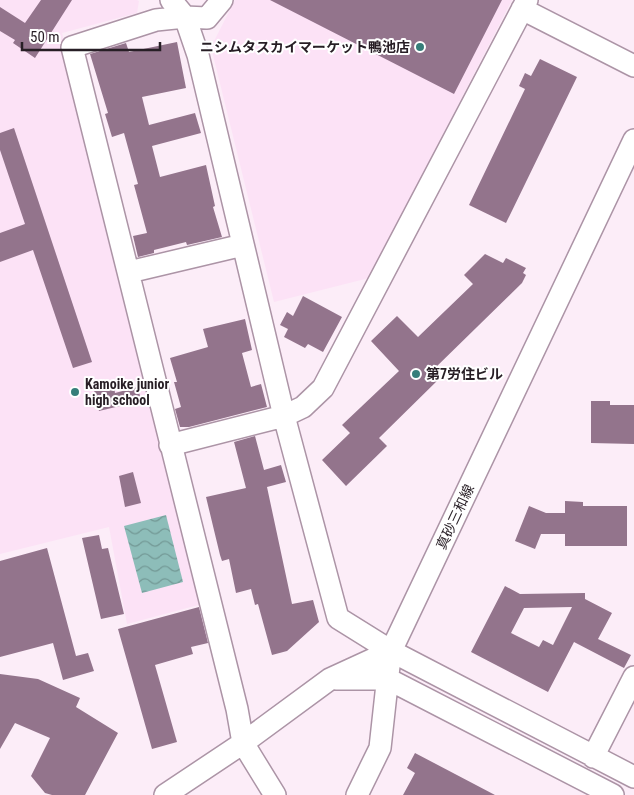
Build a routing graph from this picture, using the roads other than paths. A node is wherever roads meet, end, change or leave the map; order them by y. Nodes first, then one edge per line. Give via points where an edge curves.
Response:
1 (171, 0) edge
2 (222, 0) edge
3 (524, 5) edge
4 (185, 17) junction
5 (634, 66) edge
6 (634, 140) edge
7 (243, 245) junction
8 (129, 272) junction
9 (284, 416) junction
10 (170, 445) junction
11 (391, 651) junction
12 (634, 677) edge
13 (388, 678) junction
14 (330, 679) junction
15 (244, 743) junction
16 (593, 757) junction
17 (634, 777) edge
18 (167, 794) edge
19 (275, 795) edge
20 (356, 795) edge
21 (613, 795) edge

1 - 4 street
2 - 4 street via 207,18
3 - 5 street
3 - 9 street via 323,388 303,408
4 - 7 street via 198,55
4 - 8 street via 156,20 72,47
6 - 11 street, 真砂三和線
7 - 8 street
7 - 9 street
8 - 10 street
9 - 10 street
9 - 11 street via 338,618
10 - 15 street
11 - 13 street, 真砂三和線
11 - 14 street
11 - 16 street
12 - 16 street
13 - 14 street
13 - 20 street, 真砂三和線 via 380,748
13 - 21 street
14 - 15 street
15 - 18 street
15 - 19 street
16 - 17 street

